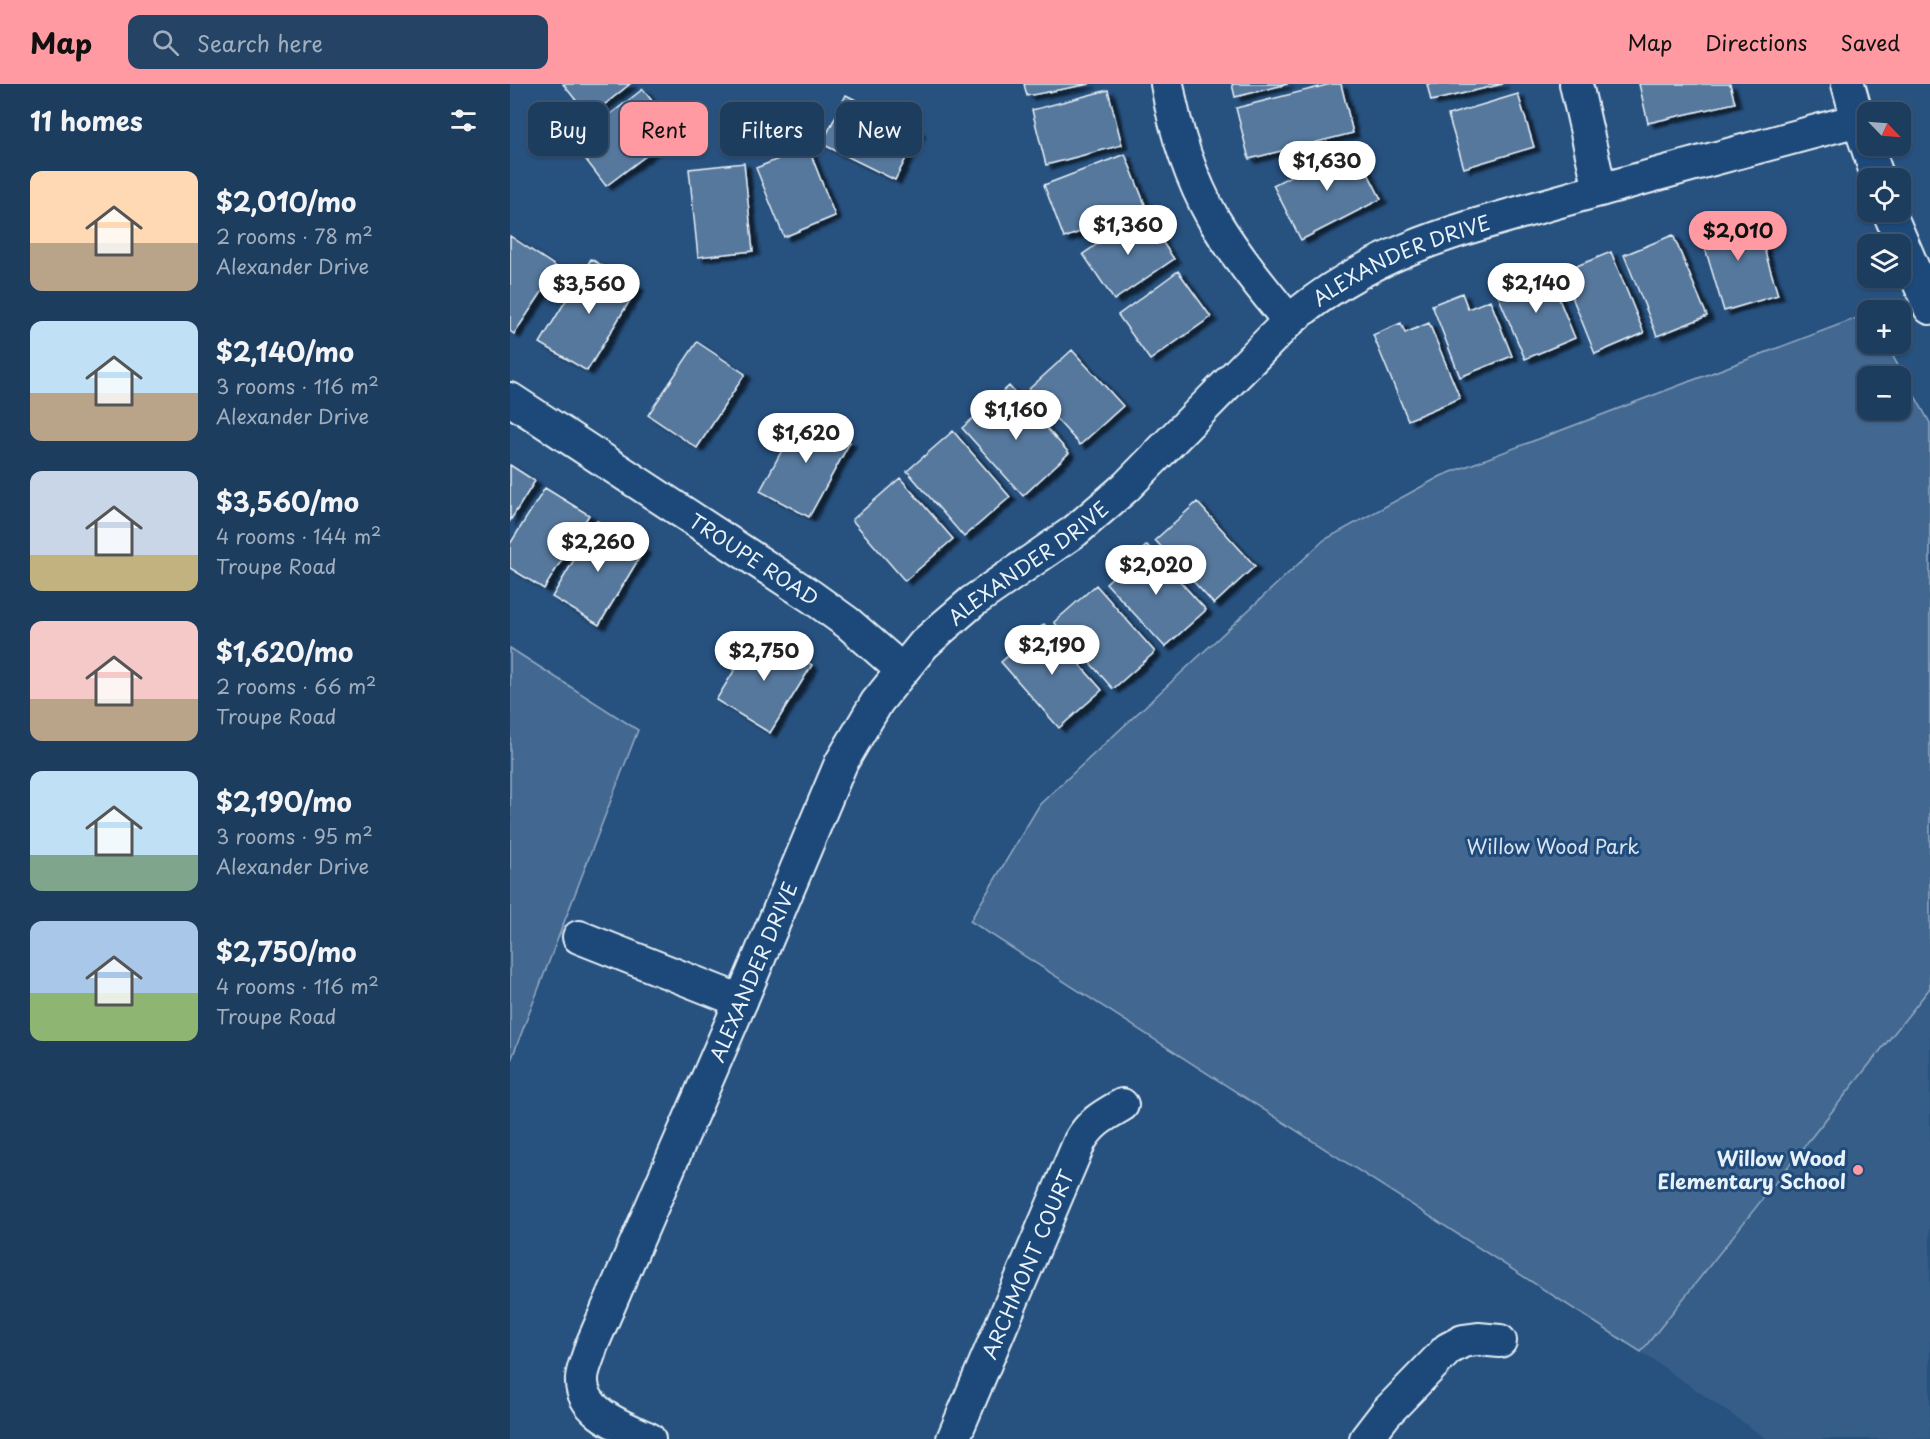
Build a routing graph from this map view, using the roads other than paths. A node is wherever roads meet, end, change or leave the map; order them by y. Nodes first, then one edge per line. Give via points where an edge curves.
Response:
1 (1167, 84) edge
2 (1576, 84) edge
3 (1848, 84) edge
4 (1857, 116) edge
5 (1857, 120) edge
6 (1600, 190) junction
7 (1893, 222) edge
8 (1930, 308) edge
9 (1289, 321) junction
10 (510, 399) edge
11 (902, 670) junction
12 (579, 937) dead end
13 (741, 1001) junction
14 (1122, 1105) dead end
15 (1500, 1341) dead end
16 (649, 1439) edge
17 (953, 1439) edge
18 (1366, 1439) edge

1 - 9 street via 1188,158 1214,218
2 - 6 street
3 - 4 street
5 - 6 street, ALEXANDER DRIVE
6 - 9 street, ALEXANDER DRIVE via 1402,250 1351,276
7 - 8 street
9 - 11 street, ALEXANDER DRIVE via 1126,487 1075,531 972,603 924,644
10 - 11 street, TROUPE ROAD via 819,602
11 - 13 street, ALEXANDER DRIVE via 877,702 841,763
12 - 13 street
13 - 16 street, ALEXANDER DRIVE via 591,1347 582,1379 585,1397 600,1413
14 - 17 street, ARCHMONT COURT via 1096,1120 1080,1141
15 - 18 street via 1463,1341 1448,1349

